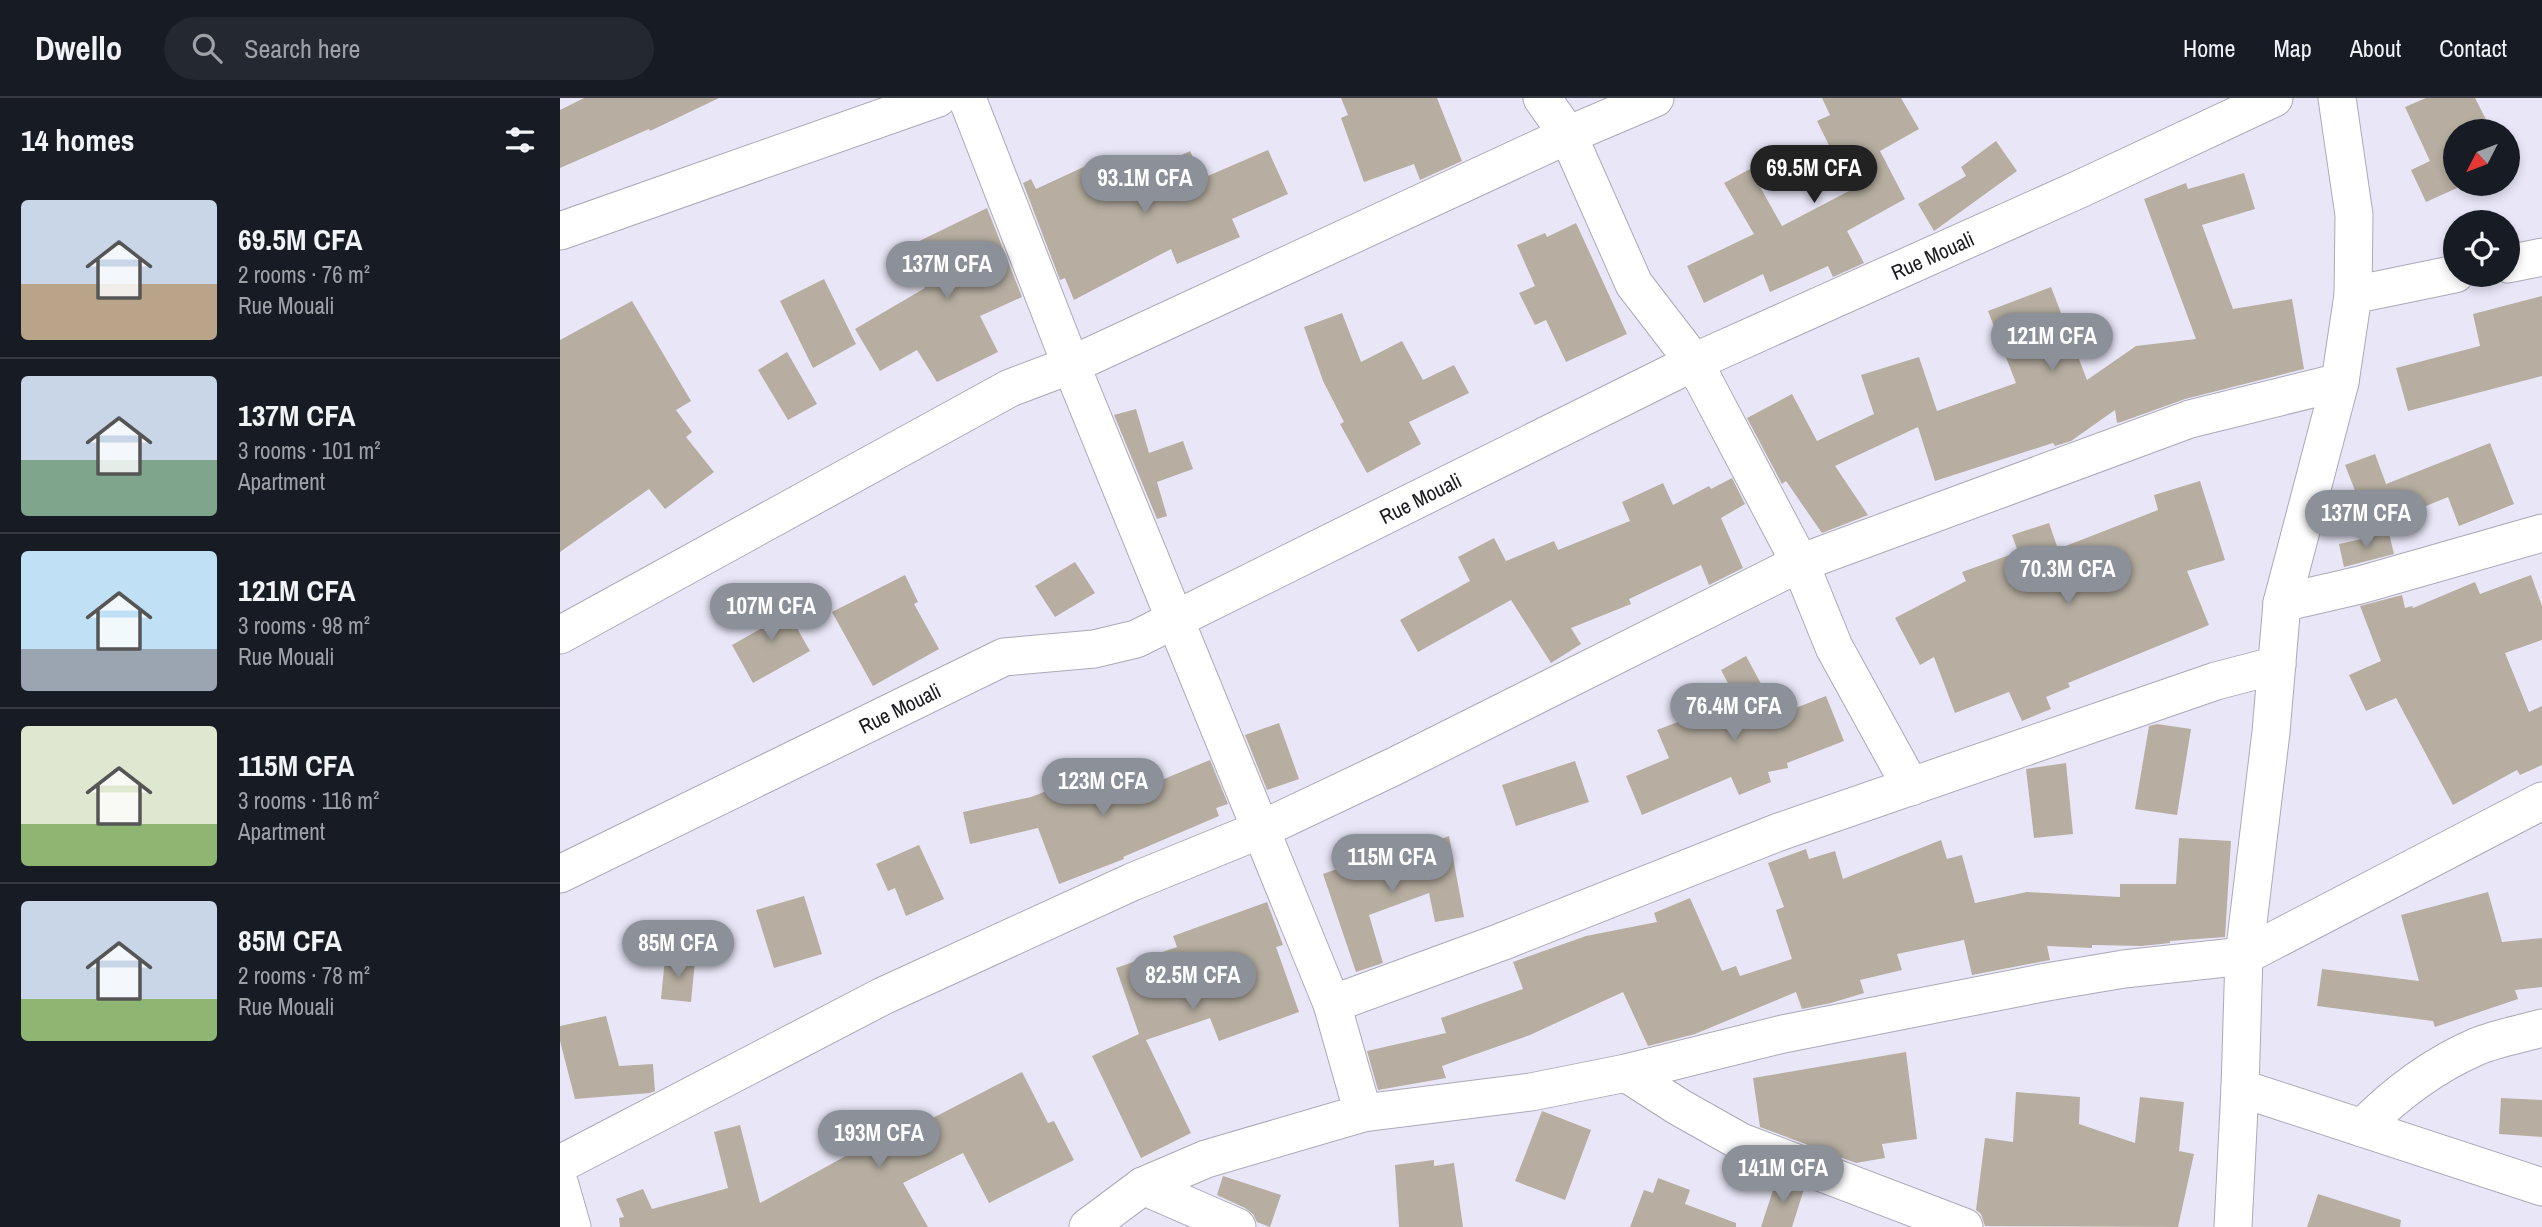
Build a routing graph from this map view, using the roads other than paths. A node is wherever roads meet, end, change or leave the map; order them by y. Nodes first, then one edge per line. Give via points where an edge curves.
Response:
1 (938, 98) edge
2 (967, 98) edge
3 (1542, 98) edge
4 (1655, 98) edge
5 (2274, 98) edge
6 (2337, 98) edge
7 (1568, 135) junction
8 (560, 232) edge
9 (2542, 257) edge
10 (2520, 262) edge
11 (2443, 276) edge
12 (2353, 295) junction
13 (1695, 362) junction
14 (1071, 365) junction
15 (2340, 382) junction
16 (2542, 533) edge
17 (1800, 563) junction
18 (2282, 604) junction
19 (1176, 618) junction
20 (560, 635) edge
21 (2277, 665) junction
22 (1911, 787) junction
23 (2542, 801) edge
24 (1262, 829) junction
25 (560, 874) edge
26 (2244, 956) junction
27 (1332, 1004) junction
28 (2542, 1028) edge
29 (1626, 1073) junction
30 (2241, 1088) junction
31 (1363, 1113) junction
32 (2362, 1128) junction
33 (560, 1164) edge
34 (560, 1185) edge
35 (1143, 1186) junction
36 (2542, 1187) edge
37 (572, 1227) edge
38 (1088, 1227) edge
39 (1237, 1227) edge
40 (1964, 1227) edge
41 (2233, 1227) edge

1 - 8 street
2 - 14 street
3 - 7 street
4 - 7 street
5 - 13 street, Rue Mouali
6 - 12 street via 2354,215
7 - 13 street via 1634,284
7 - 14 street
9 - 10 street
11 - 12 street
12 - 15 street
13 - 17 street
13 - 19 street, Rue Mouali
14 - 19 street
14 - 20 street via 1010,388
15 - 17 street via 2190,419
15 - 18 street
16 - 18 street
17 - 22 street via 1834,647
17 - 24 street
18 - 21 street
19 - 24 street
19 - 25 street, Rue Mouali via 1111,646 1004,657
21 - 22 street via 2216,681
21 - 26 street
22 - 27 street via 1779,832
23 - 26 street
24 - 27 street
24 - 33 street via 1132,881 883,996
26 - 29 street via 2047,982 1783,1034
26 - 30 street
27 - 31 street
28 - 32 street via 2479,1046 2417,1080
29 - 31 street via 1531,1092
29 - 40 street via 1741,1142
30 - 32 street
30 - 41 street
31 - 35 street via 1206,1158
32 - 36 street
34 - 37 street
35 - 38 street
35 - 39 street

